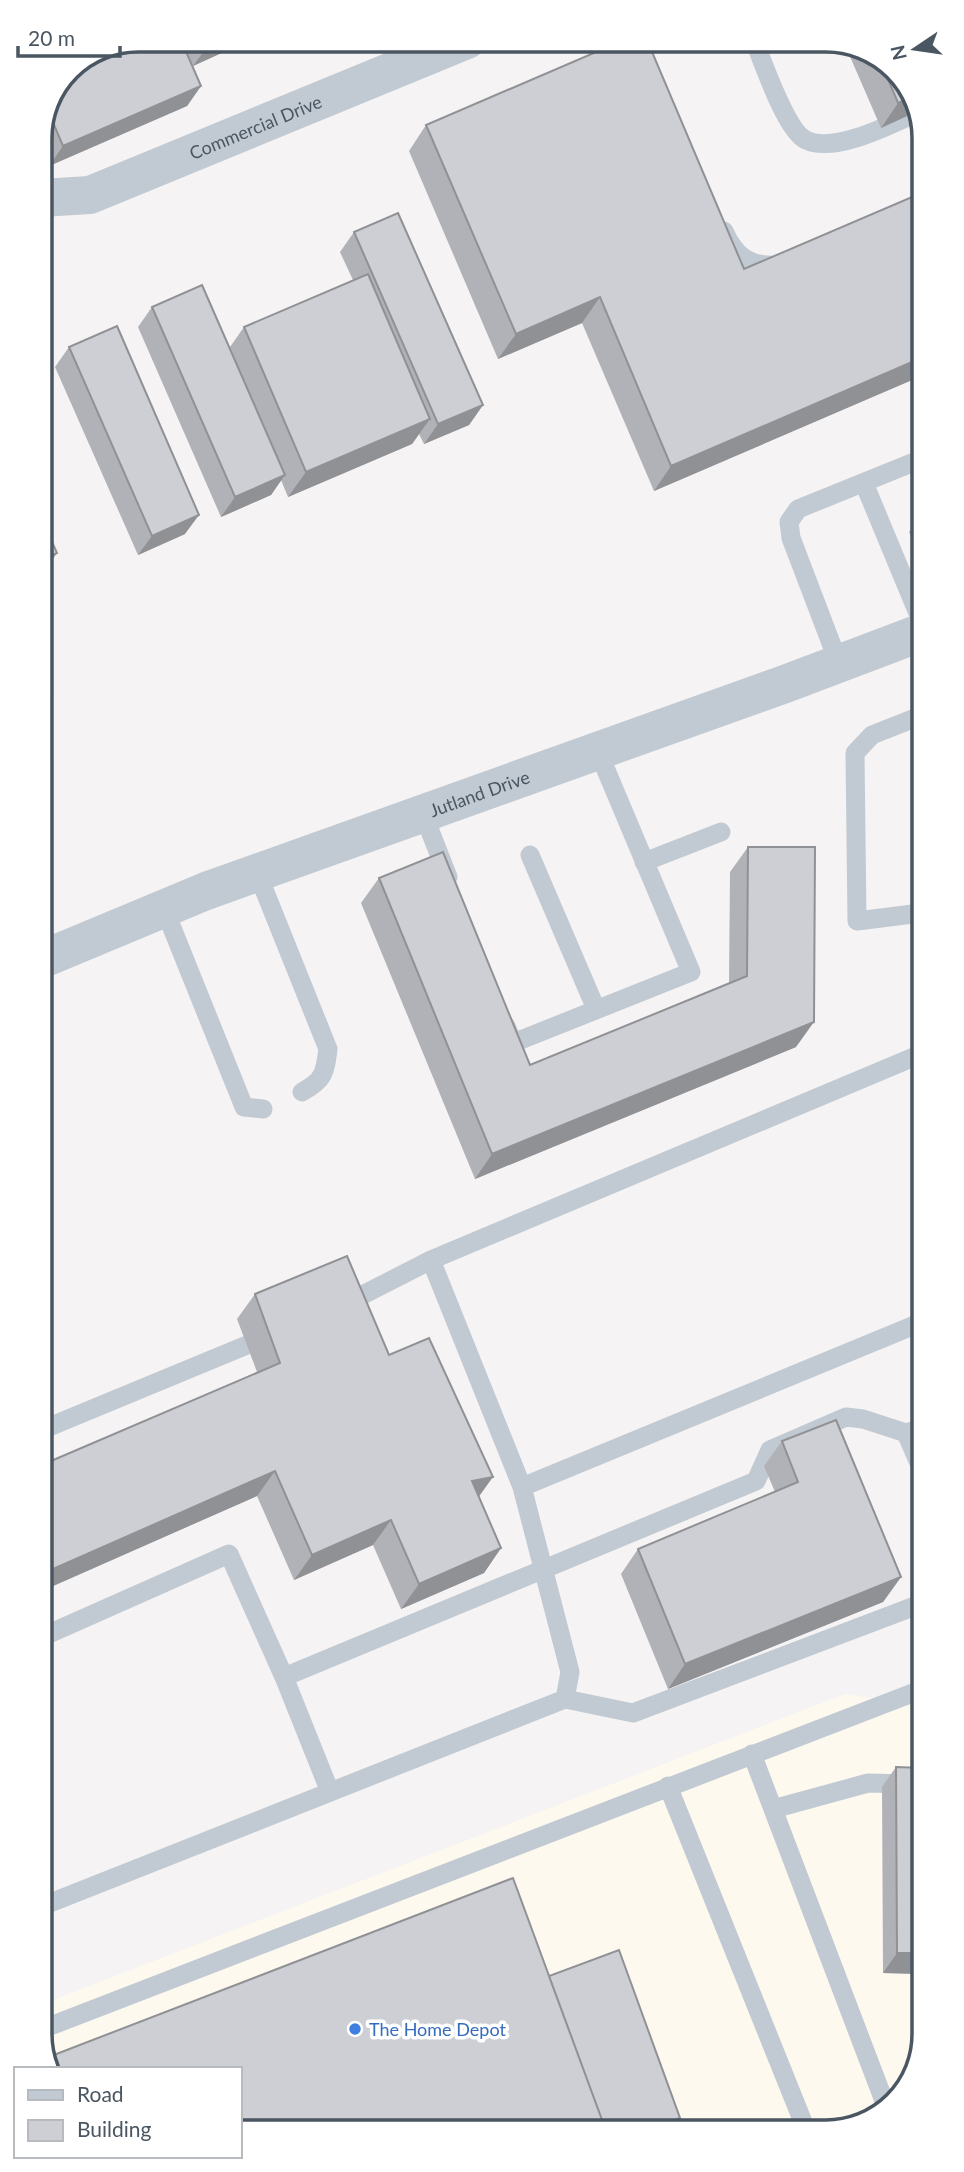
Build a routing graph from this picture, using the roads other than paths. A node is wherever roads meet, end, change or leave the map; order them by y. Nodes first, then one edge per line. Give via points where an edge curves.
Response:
1 (437, 52) edge
2 (760, 53) edge
3 (908, 116) edge
4 (53, 197) edge
5 (714, 210) edge
6 (795, 260) edge
7 (912, 463) edge
8 (864, 483) junction
9 (912, 599) edge
10 (912, 636) edge
11 (839, 664) junction
12 (912, 719) edge
13 (598, 751) junction
14 (423, 813) junction
15 (722, 832) dead end
16 (530, 855) dead end
17 (644, 862) junction
18 (257, 872) junction
19 (457, 901) edge
20 (164, 908) junction
21 (912, 914) edge
22 (53, 955) edge
23 (497, 1002) edge
24 (596, 1009) junction
25 (912, 1058) edge
26 (302, 1093) dead end
27 (263, 1109) dead end
28 (431, 1260) junction
29 (340, 1307) edge
30 (912, 1326) edge
31 (247, 1345) dead end
32 (52, 1426) edge
33 (912, 1430) edge
34 (522, 1487) junction
35 (543, 1569) junction
36 (912, 1607) edge
37 (52, 1632) edge
38 (284, 1677) junction
39 (912, 1693) edge
40 (565, 1699) junction
41 (752, 1754) junction
42 (912, 1785) edge
43 (668, 1786) junction
44 (330, 1792) junction
45 (773, 1809) junction
46 (52, 1902) edge
47 (52, 2026) edge
48 (883, 2097) edge
49 (801, 2120) edge

1 - 4 street, Commercial Drive via 90,195
2 - 3 lane via 791,125 805,140 830,144
5 - 6 lane via 730,247 752,265 777,266
7 - 8 lane
8 - 9 lane
8 - 11 lane via 798,509 789,522 790,538
10 - 11 street, Jutland Drive
11 - 13 street, Jutland Drive
12 - 21 lane via 872,735 855,753 857,921
13 - 14 street, Jutland Drive
13 - 17 lane
14 - 18 street, Jutland Drive
14 - 19 lane
15 - 17 lane
16 - 24 lane
17 - 24 lane via 691,972
18 - 20 street, Jutland Drive
18 - 26 lane via 328,1049 318,1083
20 - 22 street, Jutland Drive
20 - 27 lane via 244,1107
23 - 24 lane via 513,1043
25 - 28 lane
28 - 29 lane
28 - 34 lane
30 - 34 lane
31 - 32 lane
33 - 35 lane via 846,1418 770,1450 756,1481
34 - 35 lane
35 - 38 lane
35 - 40 lane via 570,1672
36 - 40 lane via 633,1713
37 - 38 lane via 229,1554
38 - 44 lane
39 - 41 lane
40 - 44 lane
41 - 43 lane
41 - 45 lane
42 - 45 lane via 868,1783
43 - 47 lane
43 - 49 lane
44 - 46 lane
45 - 48 lane

